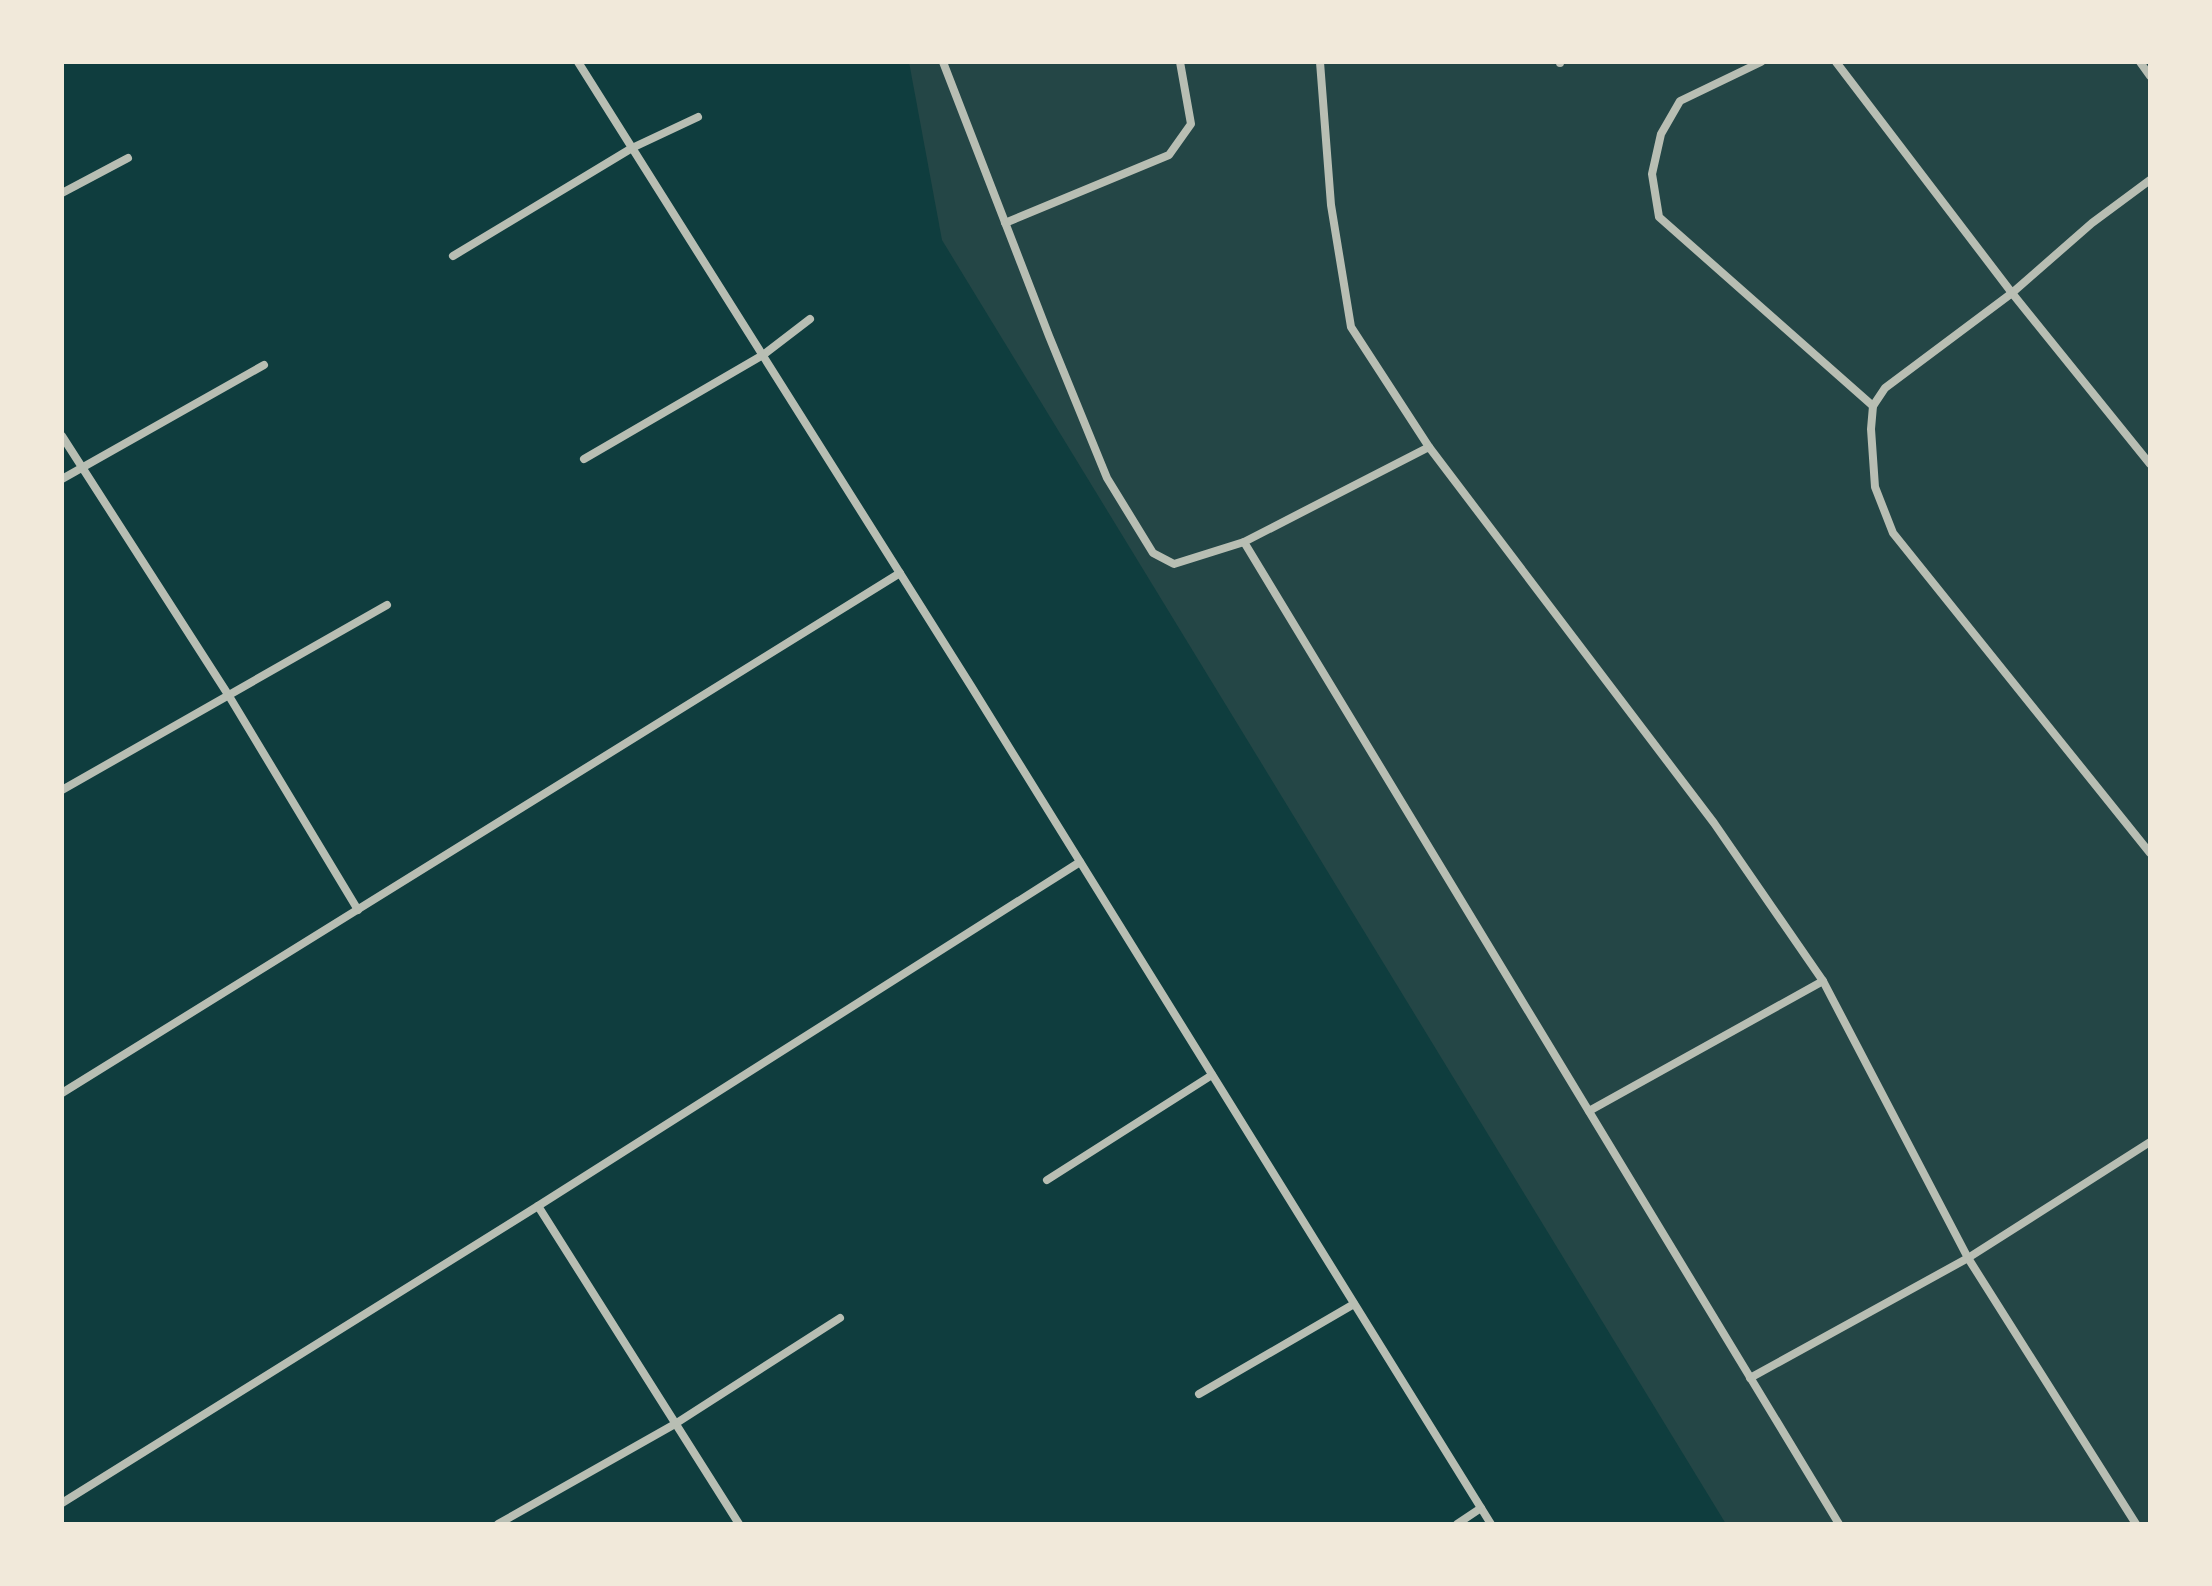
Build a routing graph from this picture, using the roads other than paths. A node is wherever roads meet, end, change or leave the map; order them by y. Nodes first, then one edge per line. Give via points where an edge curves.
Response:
1 (578, 62) edge
2 (943, 62) edge
3 (1180, 62) edge
4 (1320, 62) edge
5 (1761, 62) edge
6 (1836, 62) edge
7 (2140, 62) edge
8 (2150, 76) edge
9 (698, 117) dead end
10 (632, 148) junction
11 (128, 158) dead end
12 (2150, 180) edge
13 (62, 193) edge
14 (1005, 223) junction
15 (453, 256) dead end
16 (2012, 293) junction
17 (810, 319) dead end
18 (763, 355) junction
19 (264, 365) dead end
20 (1873, 406) junction
21 (62, 436) edge
22 (1429, 447) junction
23 (584, 459) dead end
24 (2150, 464) edge
25 (82, 467) junction
26 (62, 479) edge
27 (1244, 542) junction
28 (900, 573) junction
29 (387, 605) dead end
30 (229, 696) junction
31 (62, 790) edge
32 (2150, 853) edge
33 (1080, 862) junction
34 (358, 910) junction
35 (1823, 981) junction
36 (1212, 1075) junction
37 (62, 1093) edge
38 (1589, 1111) junction
39 (2150, 1142) edge
40 (1047, 1180) dead end
41 (538, 1206) junction
42 (1968, 1258) junction
43 (1354, 1304) junction
44 (840, 1318) dead end
45 (1750, 1378) junction
46 (1199, 1394) dead end
47 (675, 1424) junction
48 (62, 1503) edge
49 (1481, 1508) junction
50 (498, 1524) edge
51 (739, 1524) edge
52 (1457, 1524) edge
53 (1491, 1524) edge
54 (1839, 1524) edge
55 (2136, 1524) edge

1 - 10 street
2 - 14 street
3 - 14 street via 1191,124 1169,155
4 - 22 street via 1331,205 1351,327
5 - 20 street via 1680,101 1661,134 1652,174 1659,217
6 - 16 street
7 - 8 street
9 - 10 street
10 - 15 street
10 - 18 street
11 - 13 street
12 - 16 street
14 - 27 street via 1107,478 1153,553 1174,564
16 - 20 street via 1885,388
16 - 24 street
17 - 18 street
18 - 23 street
18 - 28 street
19 - 25 street
20 - 32 street via 1875,487 1893,533
21 - 25 street
22 - 27 street
22 - 35 street via 1714,823
25 - 26 street
25 - 30 street
27 - 38 street
28 - 33 street
28 - 34 street
29 - 30 street
30 - 31 street
30 - 34 street
33 - 36 street
33 - 41 street
34 - 37 street
35 - 38 street
35 - 42 street
36 - 40 street
36 - 43 street
38 - 45 street
39 - 42 street
41 - 47 street
41 - 48 street
42 - 45 street
42 - 55 street
43 - 46 street
43 - 49 street
44 - 47 street
45 - 54 street
47 - 50 street
47 - 51 street
49 - 52 street
49 - 53 street

